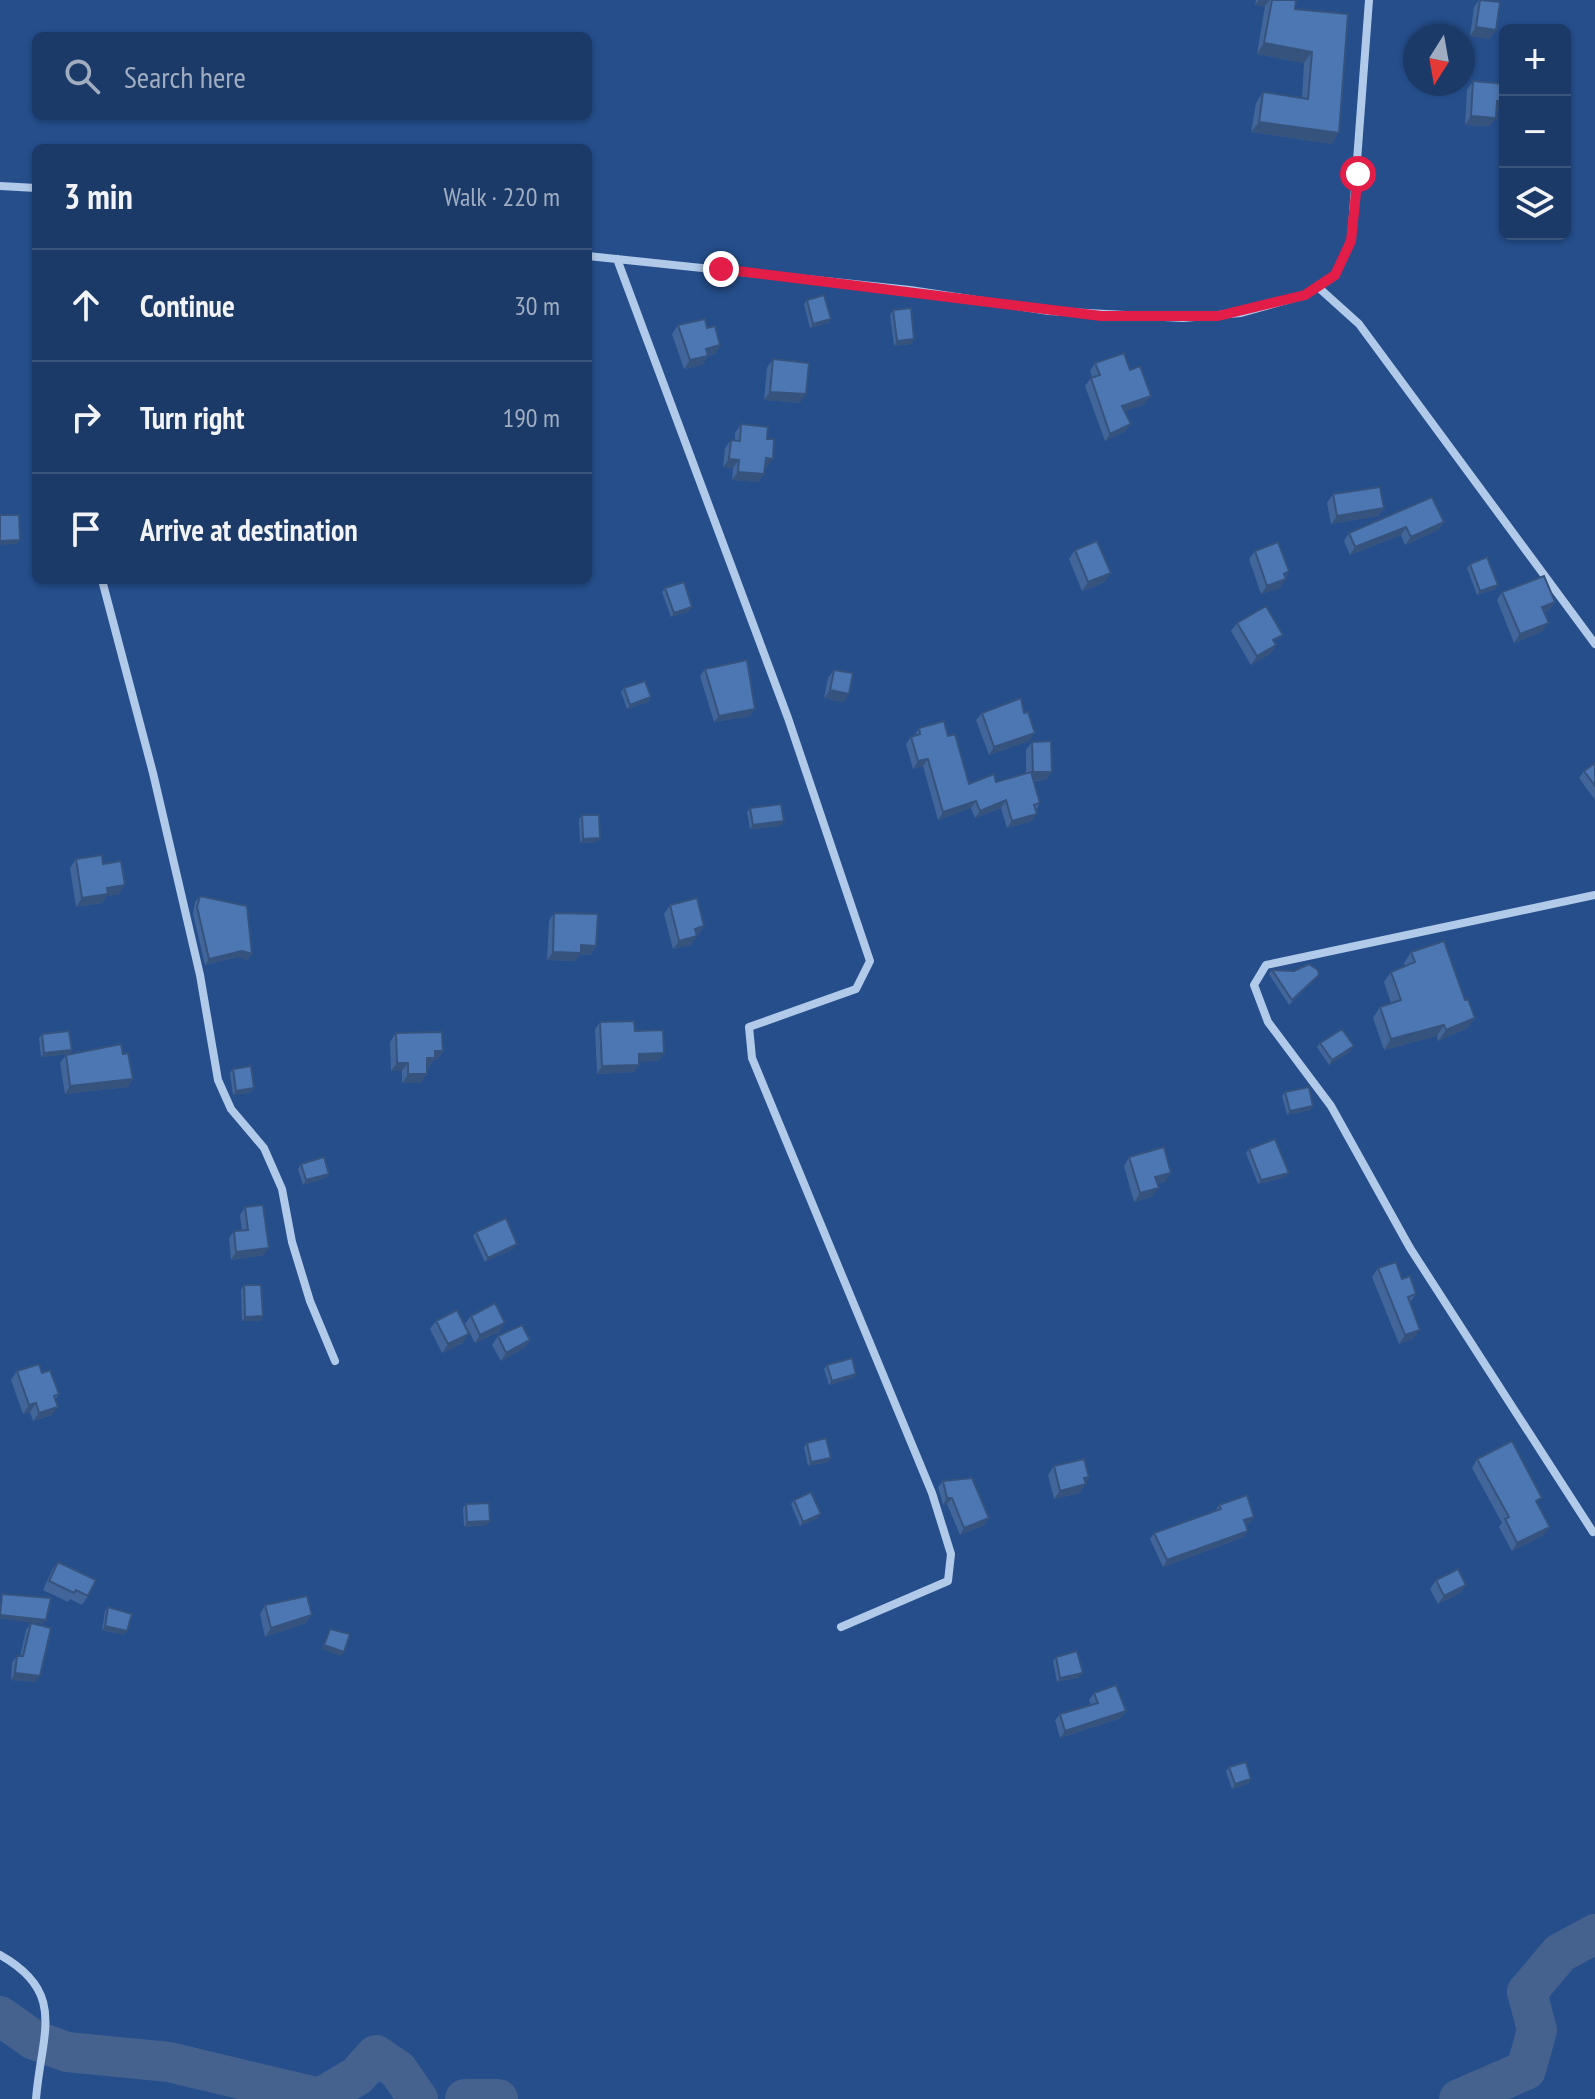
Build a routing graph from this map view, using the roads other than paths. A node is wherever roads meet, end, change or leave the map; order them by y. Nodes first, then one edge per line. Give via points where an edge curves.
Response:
1 (1369, 0) edge
2 (0, 186) edge
3 (32, 188) edge
4 (592, 256) edge
5 (617, 259) junction
6 (1319, 288) junction
7 (103, 584) edge
8 (1595, 644) edge
9 (1595, 895) edge
10 (335, 1361) dead end
11 (1593, 1532) dead end
12 (841, 1627) dead end
13 (0, 1955) edge
14 (36, 2099) edge

1 - 6 street via 1351,241 1342,266
2 - 3 street
4 - 5 street
5 - 6 street via 1147,319 1241,313
5 - 12 street via 788,718 870,961 856,989 749,1027 752,1058 927,1479 951,1554 948,1581
6 - 8 street via 1359,324
7 - 10 street via 200,975 218,1080 231,1109 264,1148 282,1189 310,1301
9 - 11 street via 1266,965 1254,985 1268,1022 1331,1106 1410,1248
13 - 14 street via 22,1967 41,1989 47,2009

